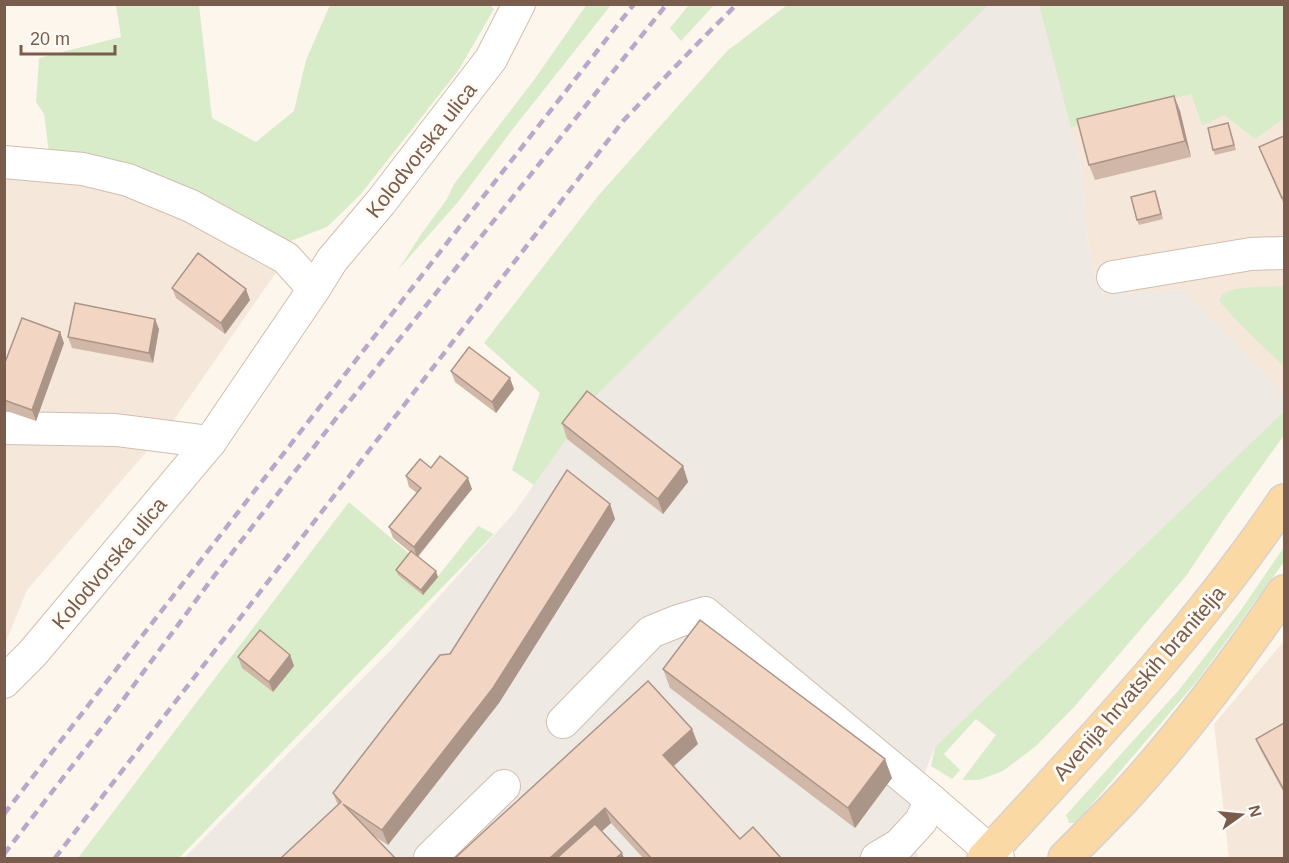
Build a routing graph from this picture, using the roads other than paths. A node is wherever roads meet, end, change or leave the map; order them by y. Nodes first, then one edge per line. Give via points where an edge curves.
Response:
1 (519, 4) edge
2 (4, 162) edge
3 (1284, 253) edge
4 (1113, 277) dead end
5 (314, 289) junction
6 (4, 428) edge
7 (210, 442) junction
8 (1284, 501) edge
9 (1284, 592) edge
10 (4, 682) edge
11 (563, 722) dead end
12 (504, 786) dead end
13 (931, 800) junction
14 (991, 856) edge
15 (430, 858) edge
16 (877, 858) edge
17 (1065, 858) edge

1 - 5 street, Kolodvorska ulica via 492,59 332,260
2 - 5 street via 83,169 128,180 191,206 286,258
3 - 4 street via 1251,254
5 - 7 street, Kolodvorska ulica
6 - 7 street via 116,430
7 - 10 street, Kolodvorska ulica via 32,654
8 - 14 main road, Avenija hrvatskih branitelja via 1256,544 1183,636
9 - 17 main road via 1174,740
11 - 13 street via 651,632 705,613
12 - 15 street
13 - 14 street
13 - 16 street via 921,821 899,845

